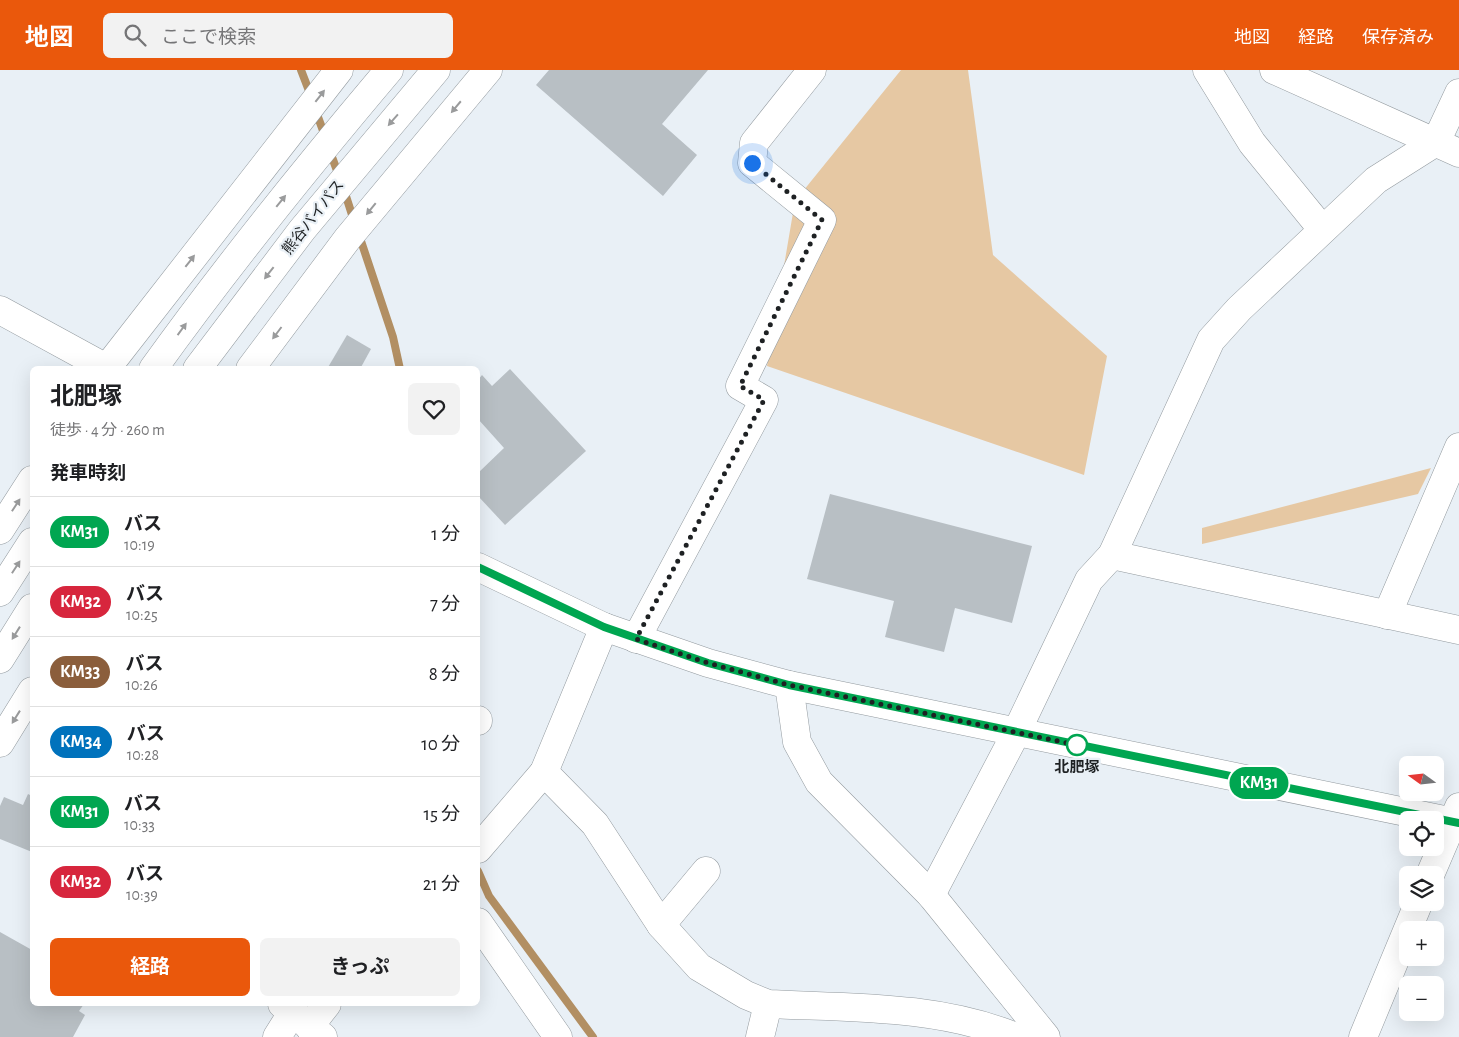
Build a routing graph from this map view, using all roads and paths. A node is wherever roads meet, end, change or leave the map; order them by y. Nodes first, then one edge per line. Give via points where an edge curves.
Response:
1 (339, 70) edge
2 (388, 70) edge
3 (488, 70) edge
4 (812, 70) edge
5 (1207, 70) edge
6 (1274, 70) edge
7 (430, 76) edge
8 (1324, 80) edge
9 (1459, 93) edge
10 (1448, 148) edge
11 (1322, 229) junction
12 (0, 310) edge
13 (103, 366) edge
14 (109, 366) edge
15 (155, 366) edge
16 (199, 366) edge
17 (252, 366) edge
18 (1459, 447) edge
19 (30, 483) edge
20 (0, 530) edge
21 (30, 545) edge
22 (1112, 555) junction
23 (480, 568) edge
24 (0, 592) edge
25 (30, 611) edge
26 (1388, 615) junction
27 (604, 627) junction
28 (1459, 630) edge
29 (636, 639) junction
30 (0, 658) edge
31 (789, 685) junction
32 (30, 694) edge
33 (1016, 733) junction
34 (0, 743) edge
35 (544, 772) junction
36 (1457, 818) edge
37 (480, 846) edge
38 (1434, 866) edge
39 (706, 871) dead end
40 (931, 895) junction
41 (1415, 911) edge
42 (480, 925) edge
43 (661, 925) junction
44 (768, 1004) junction
45 (324, 1006) edge
46 (302, 1020) edge
47 (277, 1037) edge
48 (558, 1037) edge
49 (760, 1037) edge
50 (1016, 1037) edge
51 (1046, 1037) edge
52 (1363, 1037) edge

14 -> 1 main road
15 -> 2 main road via 275,208
3 -> 17 main road via 348,238
4 - 29 main road via 754,143 752,163 822,220 740,386 764,400
5 - 11 main road via 1252,143
6 - 8 main road
7 -> 16 main road, 熊谷バイパス via 302,230
8 - 10 main road
9 - 10 main road
10 - 11 main road via 1376,180
11 - 22 main road via 1211,340
12 - 13 main road
18 - 26 main road
20 -> 19 main road
24 -> 21 main road
22 - 26 main road
22 - 33 main road via 1090,580
23 - 27 main road
25 -> 30 main road
26 - 28 main road
27 - 29 main road
27 - 35 main road
29 - 31 main road
31 - 33 main road
31 - 40 main road via 796,742 819,782
32 -> 34 main road
33 - 36 main road
33 - 40 main road
35 - 37 main road
35 - 43 main road via 595,824
36 - 38 main road
39 - 43 main road
40 - 51 main road
41 - 52 main road
42 - 48 main road
43 - 44 main road via 699,967
44 - 49 main road
44 - 50 main road via 914,1010 989,1026
45 - 46 main road
46 - 47 main road

